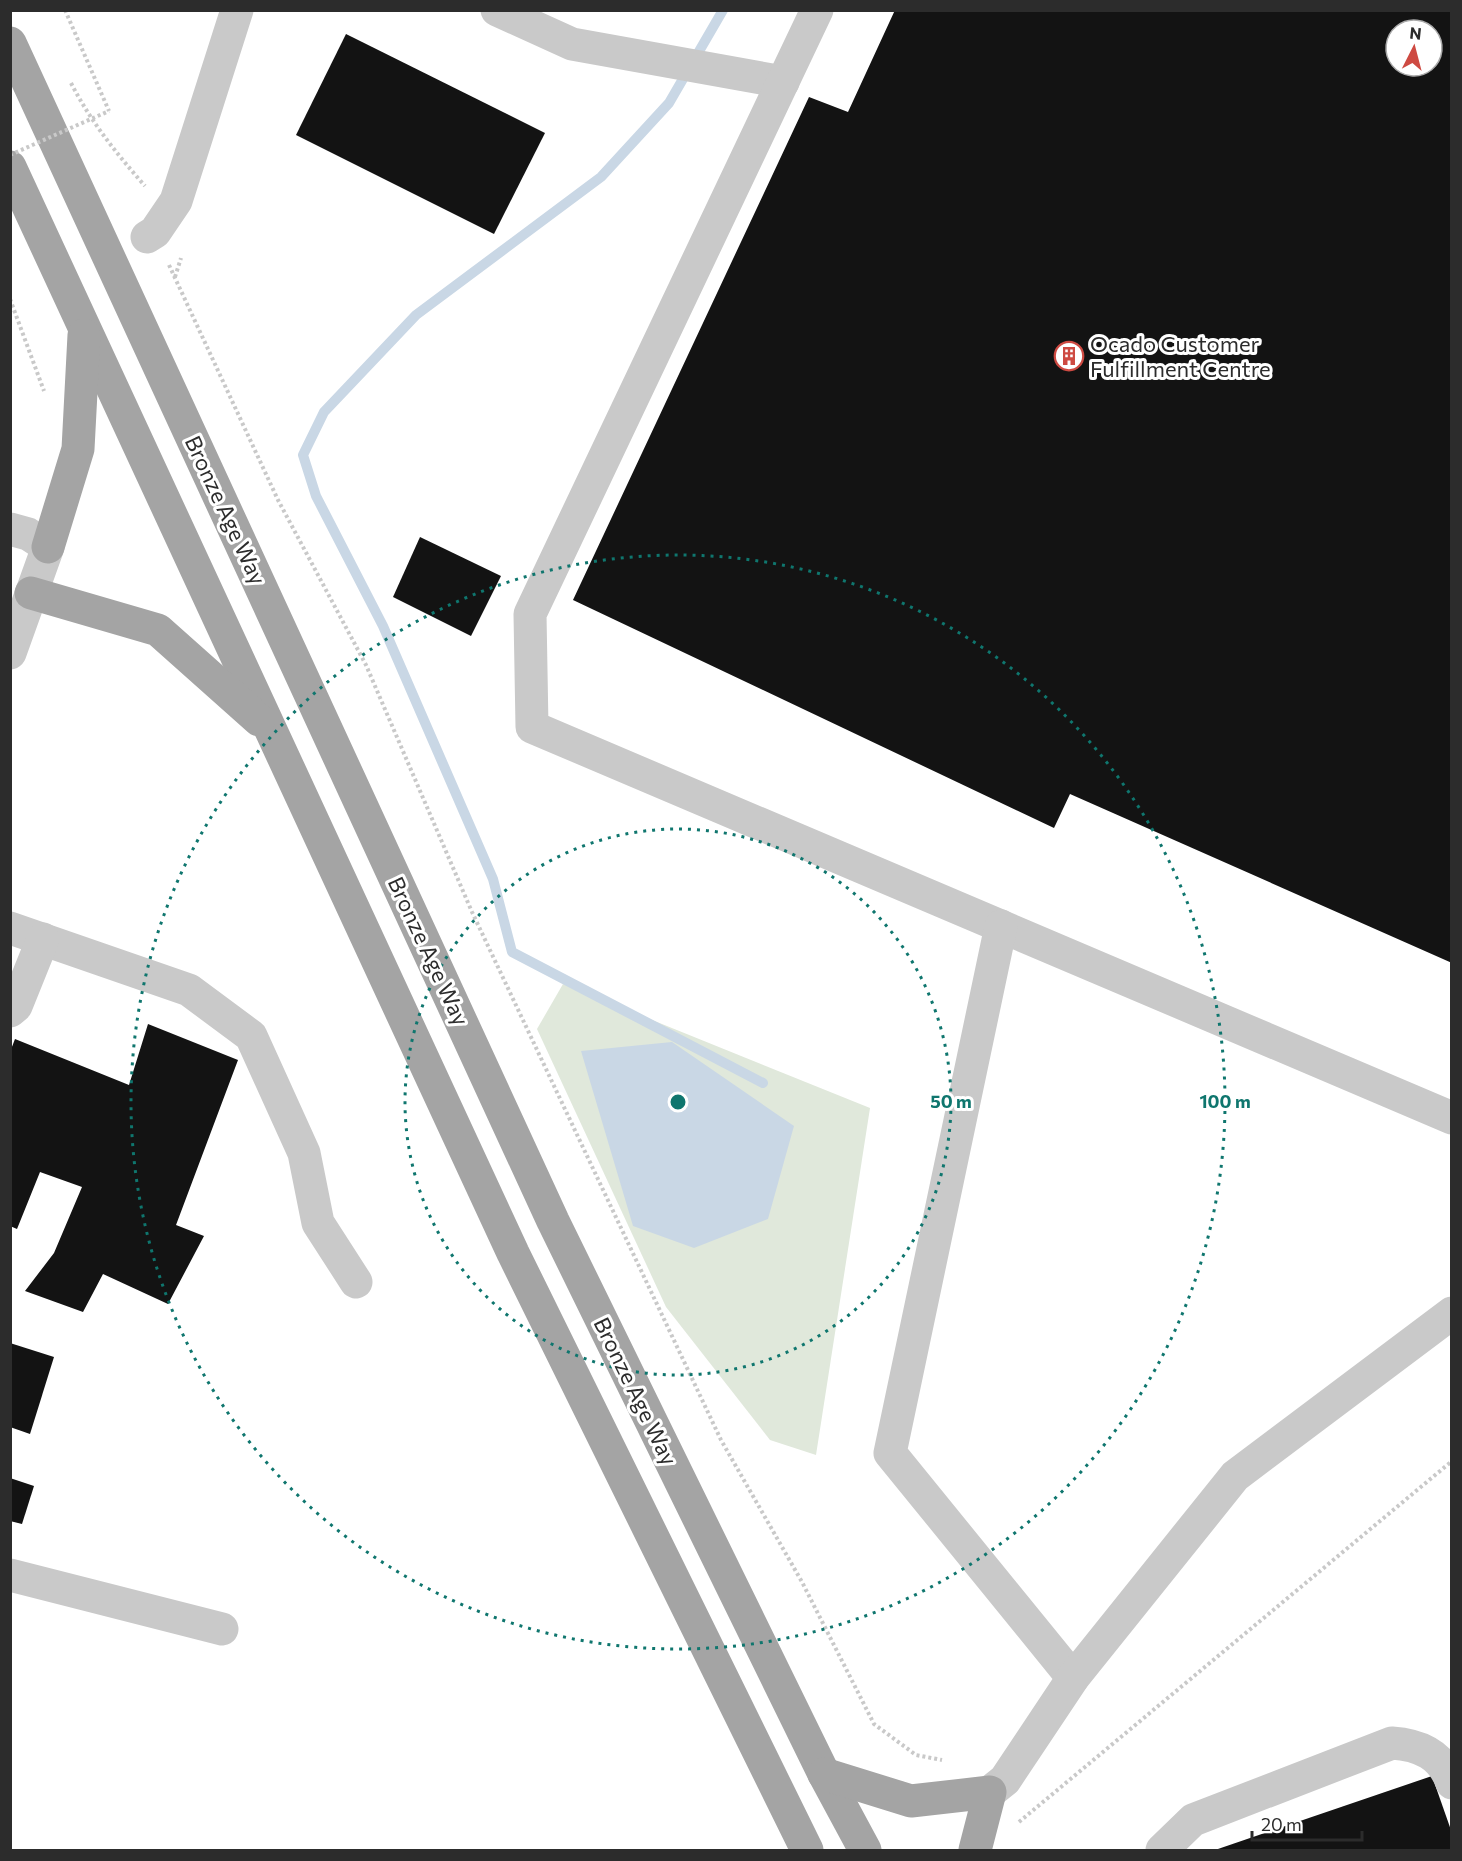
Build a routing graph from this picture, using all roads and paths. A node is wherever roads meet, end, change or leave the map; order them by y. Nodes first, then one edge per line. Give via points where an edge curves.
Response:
1 (65, 10) edge
2 (237, 10) edge
3 (497, 10) edge
4 (817, 10) edge
5 (10, 44) edge
6 (783, 82) junction
7 (86, 113) dead end
8 (10, 155) edge
9 (10, 167) edge
10 (147, 188) dead end
11 (151, 235) joint
12 (10, 298) edge
13 (84, 329) junction
14 (45, 394) dead end
15 (10, 529) edge
16 (48, 547) junction
17 (31, 593) junction
18 (10, 653) edge
19 (269, 730) junction
20 (1001, 926) junction
21 (10, 928) edge
22 (43, 939) junction
23 (10, 1011) edge
24 (1452, 1118) edge
25 (356, 1282) dead end
26 (1452, 1312) edge
27 (1452, 1461) edge
28 (10, 1575) edge
29 (222, 1629) dead end
30 (1073, 1678) junction
31 (945, 1761) dead end
32 (824, 1774) junction
33 (1452, 1783) edge
34 (1002, 1803) junction
35 (807, 1851) edge
36 (865, 1851) edge
37 (975, 1851) edge
38 (1162, 1851) edge

1 - 8 path, bridge via 109,111
2 - 11 street via 176,201
3 - 6 street via 572,44
4 - 6 street
5 - 32 main road, Bronze Age Way via 553,1221
6 - 20 street via 530,614 532,727
7 - 10 path
9 - 13 main road
11 - 31 path via 278,500 366,665 472,912 722,1440 802,1582 874,1724 916,1755
12 - 14 path
13 - 16 main road via 78,449
13 - 19 main road
15 - 16 street via 28,534
16 - 17 street
17 - 18 street
17 - 19 main road via 158,630
19 - 35 main road via 513,1253
20 - 24 street
20 - 30 street via 890,1453
21 - 22 street
22 - 23 street via 16,1006
22 - 25 street via 189,990 251,1036 304,1153 318,1223
26 - 30 street via 1235,1476
27 - 34 path via 1018,1822
28 - 29 street
30 - 34 street via 1005,1780
32 - 34 main road via 911,1801
32 - 36 main road, Bronze Age Way
33 - 38 street via 1438,1759 1425,1750 1392,1743 1193,1820
34 - 37 main road

